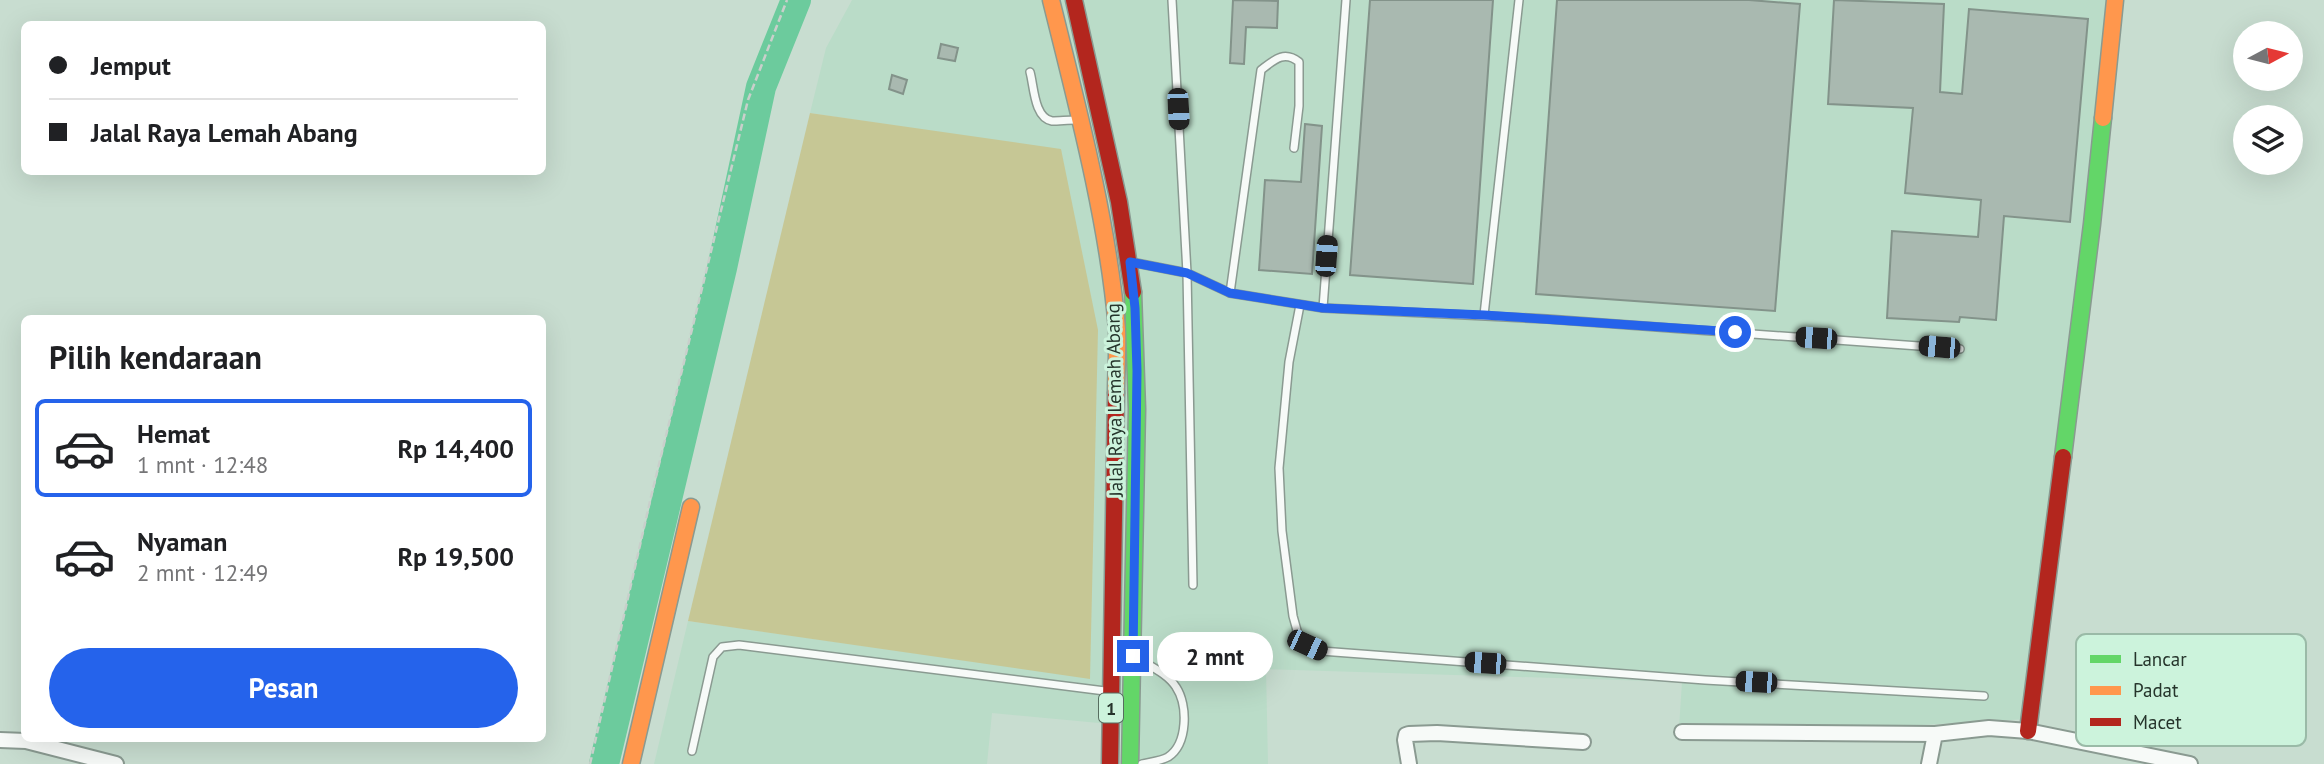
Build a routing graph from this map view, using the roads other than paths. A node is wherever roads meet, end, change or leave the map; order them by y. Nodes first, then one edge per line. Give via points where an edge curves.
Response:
1 (1051, 0) edge
2 (1074, 0) edge
3 (1172, 0) edge
4 (1346, 0) edge
5 (1519, 0) edge
6 (2115, 0) edge
7 (1030, 72) dead end
8 (1080, 120) junction
9 (1294, 148) dead end
10 (1130, 262) junction
11 (1187, 273) junction
12 (1230, 293) junction
13 (1300, 305) junction
14 (1323, 308) junction
15 (1484, 315) junction
16 (1960, 349) dead end
17 (691, 506) dead end
18 (1193, 585) dead end
19 (1133, 656) junction
20 (1111, 692) junction
21 (1984, 696) dead end
22 (2028, 731) junction
23 (1682, 732) dead end
24 (1935, 734) junction
25 (0, 740) edge
26 (21, 741) edge
27 (1583, 741) dead end
28 (2076, 741) edge
29 (30, 742) edge
30 (2101, 746) edge
31 (692, 751) dead end
32 (116, 764) edge
33 (631, 764) edge
34 (1110, 764) edge
35 (1130, 764) edge
36 (1142, 764) edge
37 (1409, 764) edge
38 (1928, 764) edge
39 (2189, 764) edge

1 - 8 main road, Jalal Raya Lemah Abang / 1
2 - 10 main road, Jalal Raya Lemah Abang / 1
3 - 11 lane
4 - 14 lane
5 - 15 lane
6 - 22 main road via 2092,224
7 - 8 lane via 1043,117
8 - 20 main road, Jalal Raya Lemah Abang / 1 via 1117,331
9 - 12 lane via 1299,62 1293,57 1277,57 1261,70
10 - 11 lane
10 - 19 main road, Jalal Raya Lemah Abang / 1 via 1137,371
11 - 12 lane
11 - 18 lane
12 - 13 lane
13 - 14 lane
13 - 21 lane via 1289,362 1279,468 1293,616 1307,645 1321,651 1705,680
14 - 15 lane
15 - 16 lane
17 - 33 main road
19 - 35 main road, Jalal Raya Lemah Abang / 1
19 - 36 lane via 1176,686 1184,720 1176,750 1167,758
20 - 31 lane via 722,647 713,657
20 - 34 main road, Jalal Raya Lemah Abang / 1
22 - 24 street via 1989,728
22 - 28 street
23 - 24 street
24 - 38 street
25 - 26 street
27 - 37 street via 1409,734 1405,740
29 - 32 street
30 - 39 street

